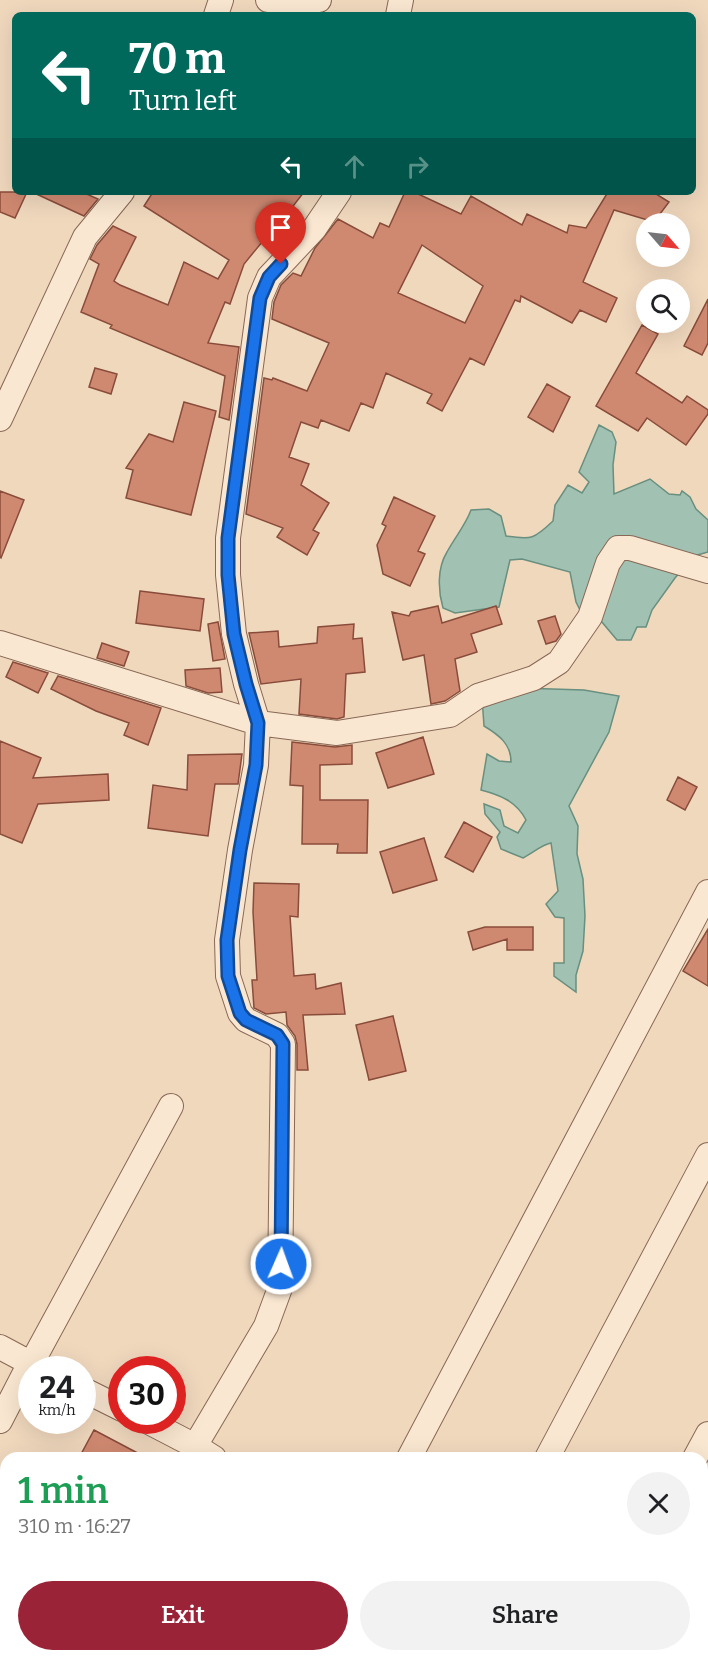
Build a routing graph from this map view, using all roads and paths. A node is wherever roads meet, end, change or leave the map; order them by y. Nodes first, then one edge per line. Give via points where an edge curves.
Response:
1 (268, 0) edge
2 (319, 0) edge
3 (120, 195) edge
4 (337, 195) edge
5 (0, 419) edge
6 (708, 571) edge
7 (0, 643) edge
8 (258, 723) junction
9 (708, 892) edge
10 (171, 1106) dead end
11 (708, 1155) edge
12 (0, 1347) edge
13 (18, 1356) edge
14 (42, 1356) edge
15 (18, 1394) edge
16 (0, 1421) edge
17 (171, 1434) edge
18 (708, 1434) edge
19 (205, 1452) edge
20 (412, 1452) edge
21 (551, 1452) edge
22 (698, 1452) edge

1 - 2 street
3 - 5 street via 85,237
4 - 8 street via 314,229 269,277 260,298 228,538 234,634
6 - 8 street via 618,548 608,563 590,617 559,662 534,678 478,696 450,715 337,733
7 - 8 street
8 - 19 street via 256,765 227,940 228,976 240,1013 277,1035 283,1044 280,1288 266,1326
9 - 20 street
10 - 14 street
11 - 21 street
12 - 13 street
15 - 16 street
17 - 19 street
18 - 22 street

